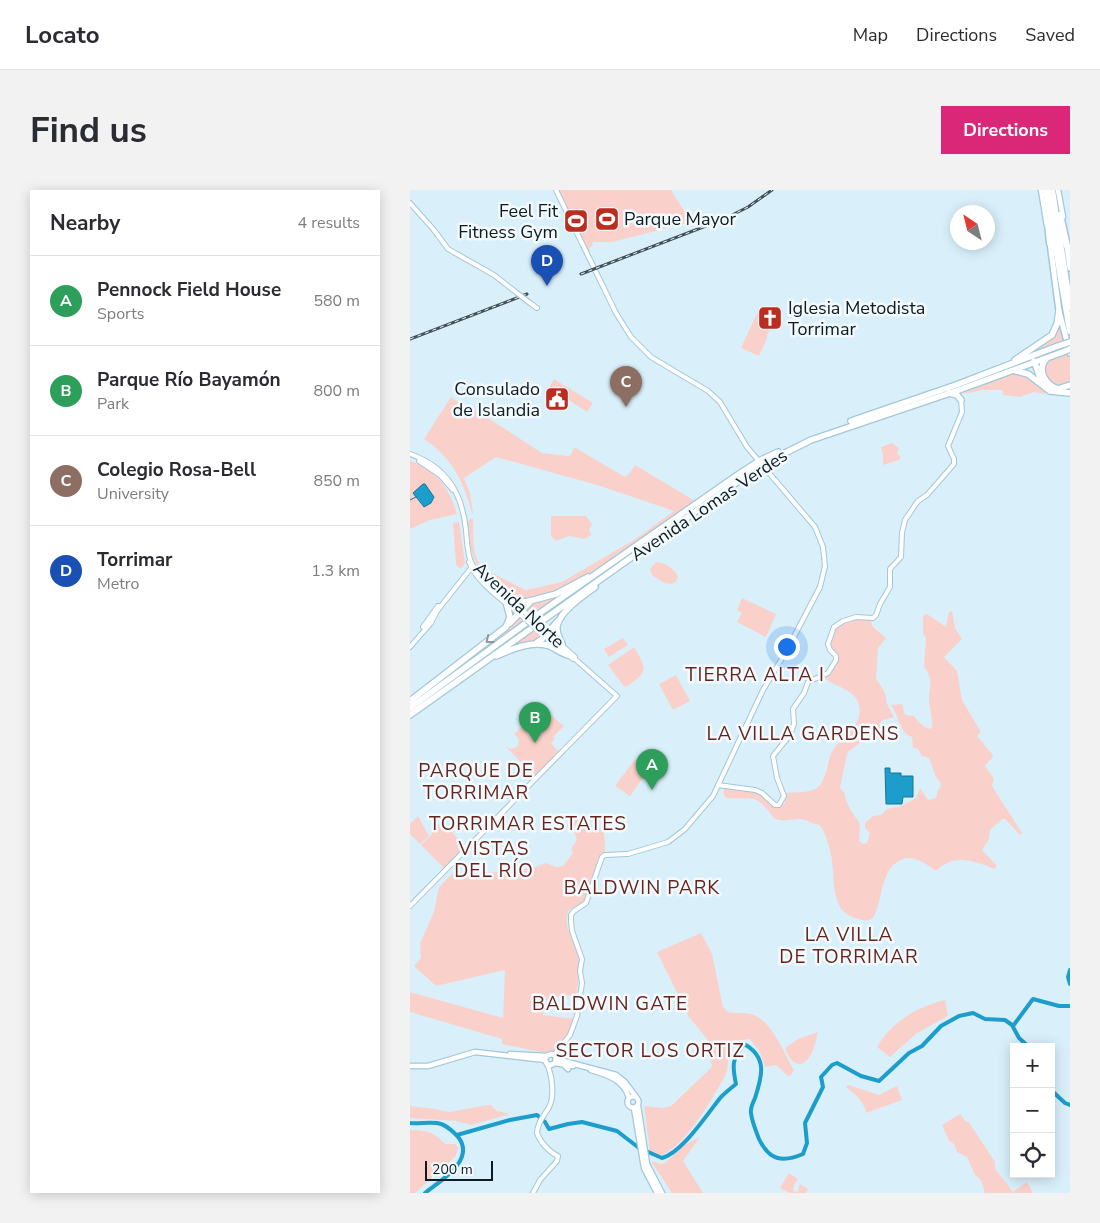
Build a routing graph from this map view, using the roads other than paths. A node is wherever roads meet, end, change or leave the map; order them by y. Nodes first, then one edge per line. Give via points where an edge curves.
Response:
1 (556, 190) edge
2 (1050, 191) edge
3 (410, 203) edge
4 (1050, 243) joint
5 (1066, 246) joint
6 (1070, 268) edge
7 (1070, 307) edge
8 (537, 308) dead end
9 (1059, 311) junction
10 (1070, 331) edge
11 (1070, 342) edge
12 (1070, 349) edge
13 (1059, 350) junction
14 (1070, 353) edge
15 (1048, 358) junction
16 (1033, 360) junction
17 (996, 370) junction
18 (1009, 372) junction
19 (1070, 385) edge
20 (957, 387) junction
21 (1047, 389) junction
22 (947, 393) junction
23 (1070, 393) edge
24 (961, 400) junction
25 (410, 455) edge
26 (760, 463) junction
27 (615, 565) junction
28 (471, 566) junction
29 (507, 600) junction
30 (533, 600) junction
31 (435, 609) junction
32 (523, 614) junction
33 (559, 619) junction
34 (429, 622) junction
35 (423, 627) junction
36 (506, 627) junction
37 (544, 632) junction
38 (419, 635) junction
39 (535, 644) junction
40 (562, 644) junction
41 (410, 647) edge
42 (568, 655) junction
43 (575, 659) junction
44 (482, 662) junction
45 (410, 701) edge
46 (410, 708) edge
47 (410, 715) edge
48 (718, 784) junction
49 (410, 906) edge
50 (546, 1060) junction
51 (555, 1060) junction
52 (562, 1064) junction
53 (410, 1066) edge
54 (568, 1069) dead end
55 (551, 1073) junction
56 (636, 1097) junction
57 (629, 1098) junction
58 (636, 1107) junction
59 (645, 1166) junction
60 (533, 1193) edge
61 (658, 1193) edge
62 (662, 1193) edge

1 - 26 street via 628,332 651,357 708,391 720,402
2 - 4 highway
2 - 5 highway
2 - 7 highway
2 - 10 highway
3 - 8 street, bridge via 448,249 494,275
4 - 9 main road
5 - 6 main road
9 - 14 main road
9 - 17 highway via 1050,337
11 - 13 highway, Avenida Lomas Verdes, bridge
12 - 13 highway, Avenida Lomas Verdes, bridge
13 - 15 highway, Avenida Lomas Verdes
13 - 16 highway, Avenida Lomas Verdes
15 - 16 highway, Avenida Lomas Verdes
15 - 19 highway via 1042,368 1050,386 1058,389
16 - 17 highway, Avenida Lomas Verdes
16 - 18 highway, Avenida Lomas Verdes
16 - 21 highway
17 - 20 highway, Avenida Lomas Verdes
18 - 20 highway, Avenida Lomas Verdes
18 - 21 highway via 1028,374
20 - 22 highway, Avenida Lomas Verdes
20 - 24 street
20 - 26 highway, Avenida Lomas Verdes via 810,436
21 - 23 highway
22 - 24 highway
22 - 26 highway, Avenida Lomas Verdes via 811,440
24 - 48 street via 962,412 948,446 954,464 927,496 918,501 904,523 901,557 890,569 890,587 876,615 848,619 834,627 828,644 836,660 826,675 808,682 793,709 794,724 790,735 773,756 784,796 782,801 775,805 755,790
25 - 28 street, Avenida Norte via 440,476 452,489 460,510
25 - 29 street, Avenida Norte via 435,468 454,487 461,502 472,563
26 - 27 highway, Avenida Lomas Verdes
26 - 48 street via 815,527 823,547 825,566 820,587 762,690
27 - 30 highway via 556,594
27 - 33 highway
27 - 44 highway, Avenida Lomas Verdes
27 - 46 highway, Avenida Lomas Verdes
28 - 29 street, Avenida Norte via 481,580
28 - 31 street
28 - 34 street
29 - 30 highway
29 - 32 street, Avenida Norte
29 - 36 highway via 510,617
30 - 32 highway
31 - 34 street
31 - 35 street
32 - 36 highway
32 - 37 street, Avenida Norte, bridge
33 - 37 highway
33 - 40 highway via 557,632
34 - 35 street
34 - 38 street
35 - 38 street
36 -> 45 highway
37 - 39 highway
37 - 40 street, Avenida Norte
37 - 42 street, Avenida Norte
38 - 41 street
39 - 42 highway
39 - 44 highway
40 - 43 street, Avenida Norte
42 - 43 street, Avenida Norte
43 - 49 street, Avenida Norte via 617,696
44 - 47 highway, Avenida Lomas Verdes
48 - 51 street via 705,807 676,837 628,854 602,857 586,903 571,915 572,930 582,959 582,983 577,1016
50 - 51 main road
50 - 51 main road via 550,1053
50 - 53 main road via 475,1052 428,1066
50 - 55 street
51 - 52 main road
51 - 55 street
51 - 56 main road via 616,1075
52 - 54 main road
52 - 57 main road via 618,1080
55 - 60 street via 551,1102 537,1132 558,1156
56 - 57 main road
56 - 58 main road via 639,1101
57 - 58 main road via 629,1106
58 - 59 main road
59 - 61 main road via 648,1178
59 - 62 main road

